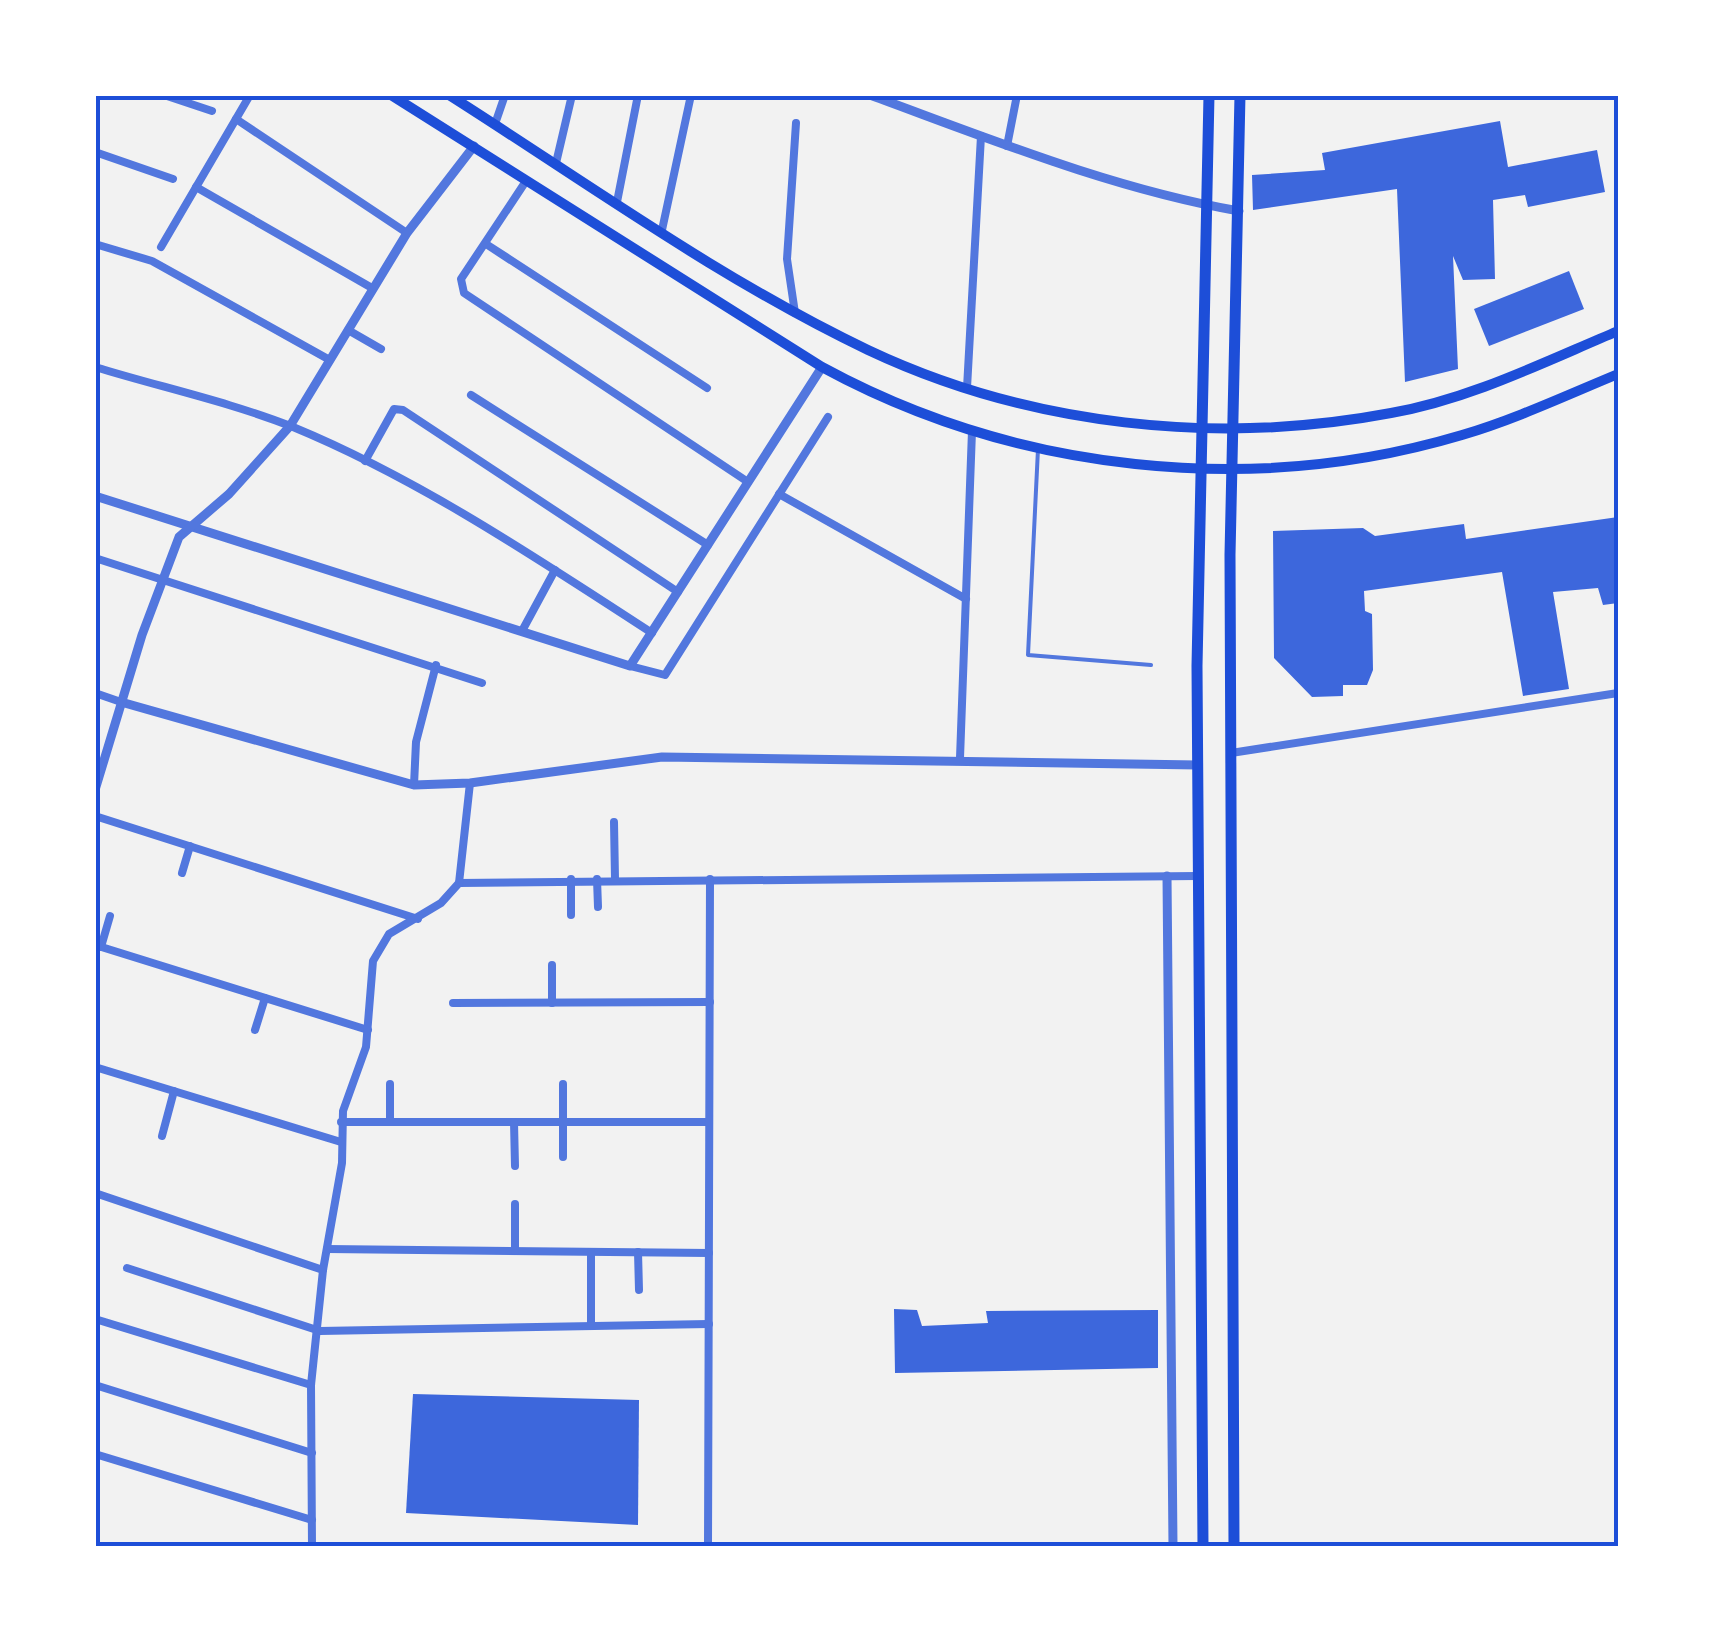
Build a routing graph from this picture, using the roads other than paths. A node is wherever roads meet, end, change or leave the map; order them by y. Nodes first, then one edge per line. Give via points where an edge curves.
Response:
1 (164, 95) edge
2 (250, 95) edge
3 (391, 95) edge
4 (450, 95) edge
5 (504, 95) edge
6 (572, 95) edge
7 (638, 95) edge
8 (691, 95) edge
9 (870, 95) edge
10 (1017, 95) edge
11 (1209, 95) edge
12 (1240, 95) edge
13 (212, 111) dead end
14 (236, 119) junction
15 (796, 123) dead end
16 (495, 124) junction
17 (981, 136) junction
18 (474, 146) junction
19 (1007, 146) junction
20 (95, 152) edge
21 (556, 163) junction
22 (173, 179) dead end
23 (526, 181) junction
24 (196, 187) junction
25 (617, 202) junction
26 (1205, 205) junction
27 (1240, 211) junction
28 (662, 230) junction
29 (407, 233) junction
30 (95, 244) edge
31 (486, 244) junction
32 (161, 247) dead end
33 (372, 288) junction
34 (795, 313) junction
35 (348, 330) junction
36 (1618, 331) edge
37 (380, 349) dead end
38 (328, 359) junction
39 (95, 367) edge
40 (822, 367) junction
41 (1618, 374) edge
42 (706, 388) dead end
43 (967, 388) junction
44 (471, 394) dead end
45 (828, 416) dead end
46 (290, 426) junction
47 (972, 431) junction
48 (1038, 449) junction
49 (365, 461) junction
50 (748, 482) junction
51 (779, 494) junction
52 (95, 496) edge
53 (191, 525) junction
54 (708, 544) junction
55 (95, 558) edge
56 (555, 570) junction
57 (162, 580) junction
58 (678, 592) junction
59 (966, 599) junction
60 (522, 631) junction
61 (652, 633) junction
62 (436, 666) junction
63 (630, 666) junction
64 (1151, 666) dead end
65 (482, 683) dead end
66 (95, 693) edge
67 (1618, 694) edge
68 (122, 702) junction
69 (1231, 752) junction
70 (960, 758) junction
71 (1198, 764) junction
72 (470, 784) junction
73 (414, 785) junction
74 (95, 790) edge
75 (95, 816) edge
76 (614, 822) dead end
77 (190, 846) junction
78 (182, 873) dead end
79 (1167, 876) junction
80 (1197, 876) junction
81 (571, 879) junction
82 (614, 879) junction
83 (710, 879) junction
84 (597, 880) junction
85 (459, 883) junction
86 (598, 907) dead end
87 (571, 915) dead end
88 (110, 916) dead end
89 (418, 919) junction
90 (98, 946) edge
91 (552, 965) dead end
92 (265, 998) junction
93 (710, 1002) junction
94 (552, 1003) junction
95 (453, 1004) dead end
96 (254, 1030) dead end
97 (368, 1030) junction
98 (95, 1067) edge
99 (390, 1084) dead end
100 (564, 1084) dead end
101 (174, 1091) junction
102 (341, 1122) junction
103 (390, 1122) junction
104 (514, 1122) junction
105 (562, 1122) junction
106 (709, 1122) junction
107 (162, 1136) dead end
108 (341, 1142) junction
109 (563, 1157) dead end
110 (515, 1166) dead end
111 (95, 1193) edge
112 (515, 1204) dead end
113 (327, 1249) junction
114 (515, 1251) junction
115 (591, 1252) junction
116 (638, 1252) junction
117 (709, 1253) junction
118 (127, 1268) dead end
119 (323, 1270) junction
120 (639, 1290) dead end
121 (95, 1319) edge
122 (709, 1324) junction
123 (591, 1326) junction
124 (320, 1332) junction
125 (95, 1385) edge
126 (312, 1385) junction
127 (312, 1453) junction
128 (95, 1454) edge
129 (312, 1520) junction
130 (312, 1547) edge
131 (708, 1547) edge
132 (1173, 1547) edge
133 (1203, 1547) edge
134 (1234, 1547) edge

1 - 13 street
2 - 14 street
3 - 18 main road
4 - 16 main road
5 - 16 street
6 - 21 street
7 - 25 street
8 - 28 street
9 - 17 street
10 - 19 street
11 - 26 main road
12 - 27 main road
14 - 24 street
14 - 29 street
15 - 34 street via 787,259
16 - 21 main road
17 - 19 street
17 - 43 street
18 - 23 main road
18 - 29 street
19 - 26 street
20 - 22 street
21 - 25 main road
23 - 31 street
23 - 40 main road
24 - 32 street
24 - 33 street
25 - 28 main road
26 - 27 street
26 - 71 main road
27 - 69 main road
28 - 34 main road
29 - 33 street
30 - 38 street via 152,262
31 - 42 street
31 - 50 street via 460,286 464,293
33 - 35 street
34 - 43 main road
35 - 37 street
35 - 38 street
36 - 43 main road via 1391,414 1256,430 1140,425 1046,411
38 - 46 street
39 - 46 street
40 - 47 main road
40 - 50 street
41 - 48 main road via 1462,435 1264,471 1138,464
44 - 54 street
45 - 51 street
46 - 49 street
46 - 53 street
47 - 48 main road
47 - 59 street
48 - 64 lane via 1028,655
49 - 56 street
49 - 58 street via 388,416 403,410
50 - 54 street
51 - 59 street
51 - 63 street via 665,675
52 - 53 street
53 - 57 street via 179,537
53 - 60 street
54 - 58 street
55 - 57 street
56 - 60 street
56 - 61 street
57 - 62 street
57 - 68 street
58 - 61 street
59 - 70 street
60 - 63 street
61 - 63 street
62 - 65 street
62 - 73 street via 416,742
66 - 68 street
67 - 69 street
68 - 73 street
68 - 74 street
69 - 134 main road
70 - 71 street
70 - 72 street via 662,757
71 - 80 main road
72 - 73 street
72 - 85 street
75 - 77 street
76 - 82 street
77 - 78 street
77 - 89 street
79 - 80 street
79 - 83 street
79 - 132 street
80 - 133 main road
81 - 84 street
81 - 85 street
81 - 87 street
82 - 83 street
82 - 84 street
83 - 93 street
84 - 86 street
85 - 89 street
88 - 90 street
89 - 97 street via 379,946
90 - 92 street
91 - 94 street
92 - 96 street
92 - 97 street
93 - 94 street
93 - 106 street
94 - 95 street
97 - 102 street
98 - 101 street
99 - 103 street
100 - 105 street
101 - 107 street
101 - 108 street
102 - 103 street
102 - 108 street
103 - 104 street
104 - 105 street
104 - 110 street
105 - 106 street
105 - 109 street
106 - 117 street
108 - 113 street
111 - 119 street
112 - 114 street
113 - 114 street
113 - 119 street
114 - 115 street
115 - 116 street
115 - 123 street
116 - 117 street
116 - 120 street
117 - 122 street
118 - 124 street
119 - 124 street
121 - 126 street
122 - 123 street
122 - 131 street
123 - 124 street
124 - 126 street
125 - 127 street
126 - 127 street
127 - 129 street
128 - 129 street
129 - 130 street

